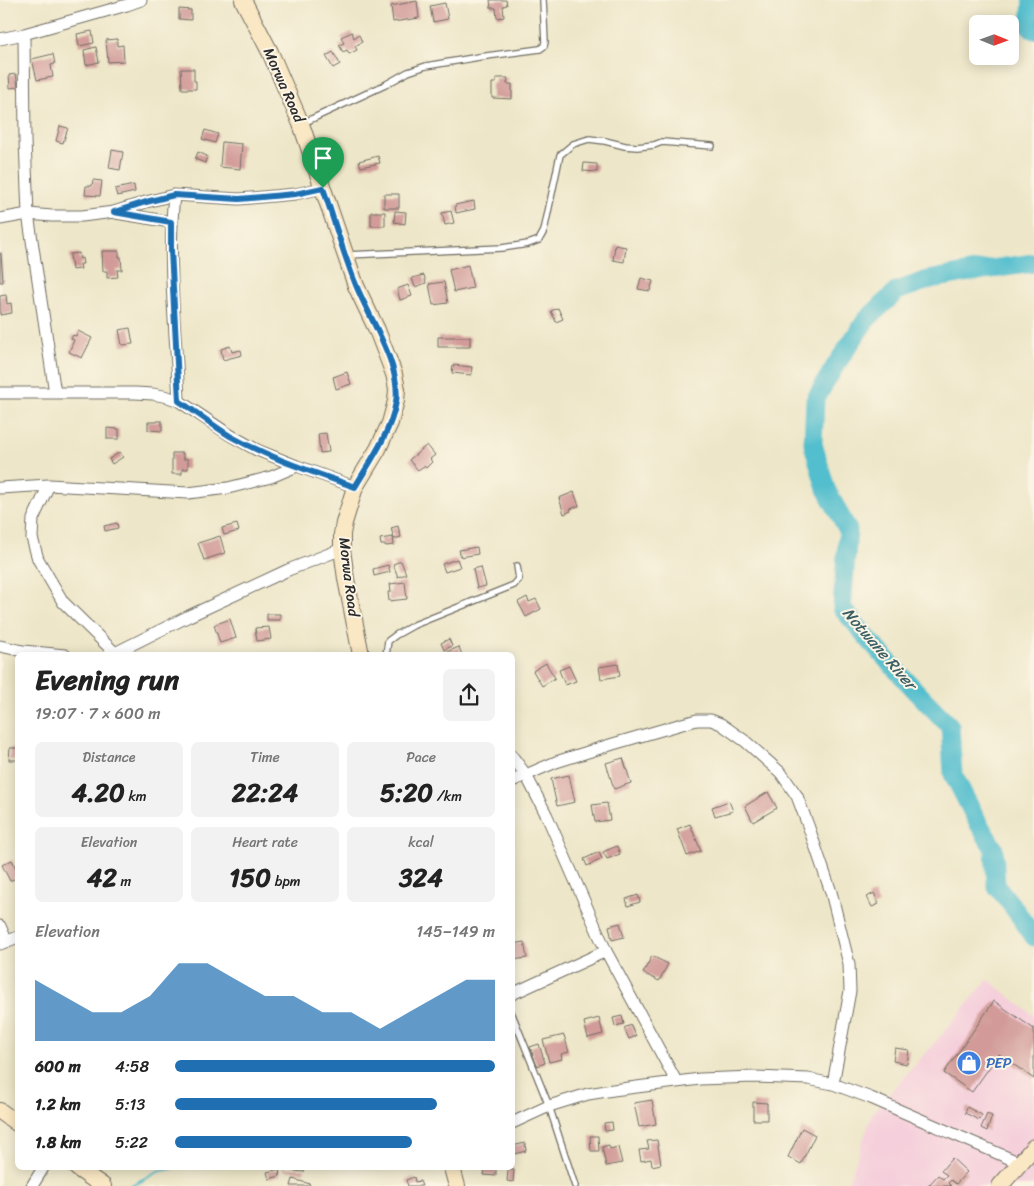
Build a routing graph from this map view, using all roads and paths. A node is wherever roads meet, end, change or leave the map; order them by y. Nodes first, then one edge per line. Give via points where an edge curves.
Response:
1 (142, 0) edge
2 (243, 0) edge
3 (543, 0) edge
4 (24, 34) junction
5 (0, 39) edge
6 (301, 124) junction
7 (712, 146) dead end
8 (323, 188) junction
9 (174, 195) junction
10 (114, 212) junction
11 (28, 214) junction
12 (0, 219) edge
13 (171, 222) junction
14 (344, 255) junction
15 (0, 393) edge
16 (55, 393) junction
17 (179, 401) junction
18 (297, 466) junction
19 (49, 485) junction
20 (355, 487) junction
21 (0, 488) edge
22 (342, 549) junction
23 (517, 566) dead end
24 (0, 646) edge
25 (34, 652) edge
26 (114, 652) edge
27 (120, 652) edge
28 (361, 652) edge
29 (386, 652) edge
30 (515, 760) edge
31 (526, 775) junction
32 (515, 780) edge
33 (0, 926) edge
34 (15, 938) edge
35 (3, 943) edge
36 (606, 951) junction
37 (515, 993) edge
38 (515, 1021) edge
39 (676, 1081) junction
40 (833, 1084) junction
41 (549, 1106) junction
42 (0, 1111) edge
43 (15, 1122) edge
44 (515, 1122) edge
45 (1034, 1147) edge
46 (1020, 1163) junction
47 (42, 1170) edge
48 (80, 1170) edge
49 (453, 1170) edge
50 (32, 1186) edge
51 (103, 1186) edge
52 (457, 1186) edge
53 (574, 1186) edge
54 (1000, 1186) edge

1 - 4 street
2 - 6 main road, Morwa Road
3 - 6 lane via 545,42 540,49 426,66
4 - 5 street
4 - 11 street
6 - 8 main road, Morwa Road
7 - 14 lane via 662,142 637,148 589,140 573,144 560,155 544,231 539,240 528,244
8 - 9 street via 239,199
8 - 14 main road, Morwa Road
9 - 10 street
9 - 13 street
10 - 11 street via 82,216
10 - 13 street
11 - 12 street
11 - 16 street
13 - 17 street
14 - 20 main road, Morwa Road via 387,354 397,389 386,434
15 - 16 street
16 - 17 street via 144,394
17 - 18 street via 257,450
18 - 19 street via 271,477 228,488 188,493
18 - 20 street
19 - 21 street
19 - 26 street via 33,519 32,538 38,559 63,602
20 - 22 main road, Morwa Road via 344,524
22 - 27 street via 288,570
22 - 28 main road, Morwa Road
23 - 29 lane via 518,578 514,586 414,625 388,641
24 - 25 street
30 - 31 street
31 - 32 street
31 - 36 street
31 - 40 street via 556,762 697,720 720,724 781,773 797,796 809,828 831,892 849,964 850,992
33 - 35 street
34 - 35 street
36 - 37 street
36 - 39 street
38 - 41 lane
39 - 40 street via 754,1077 808,1079
39 - 41 street via 588,1094
40 - 46 street
41 - 44 street
41 - 53 lane
42 - 43 main road
45 - 46 main road
46 - 54 main road
47 - 50 street
48 - 51 main road
49 - 52 main road

